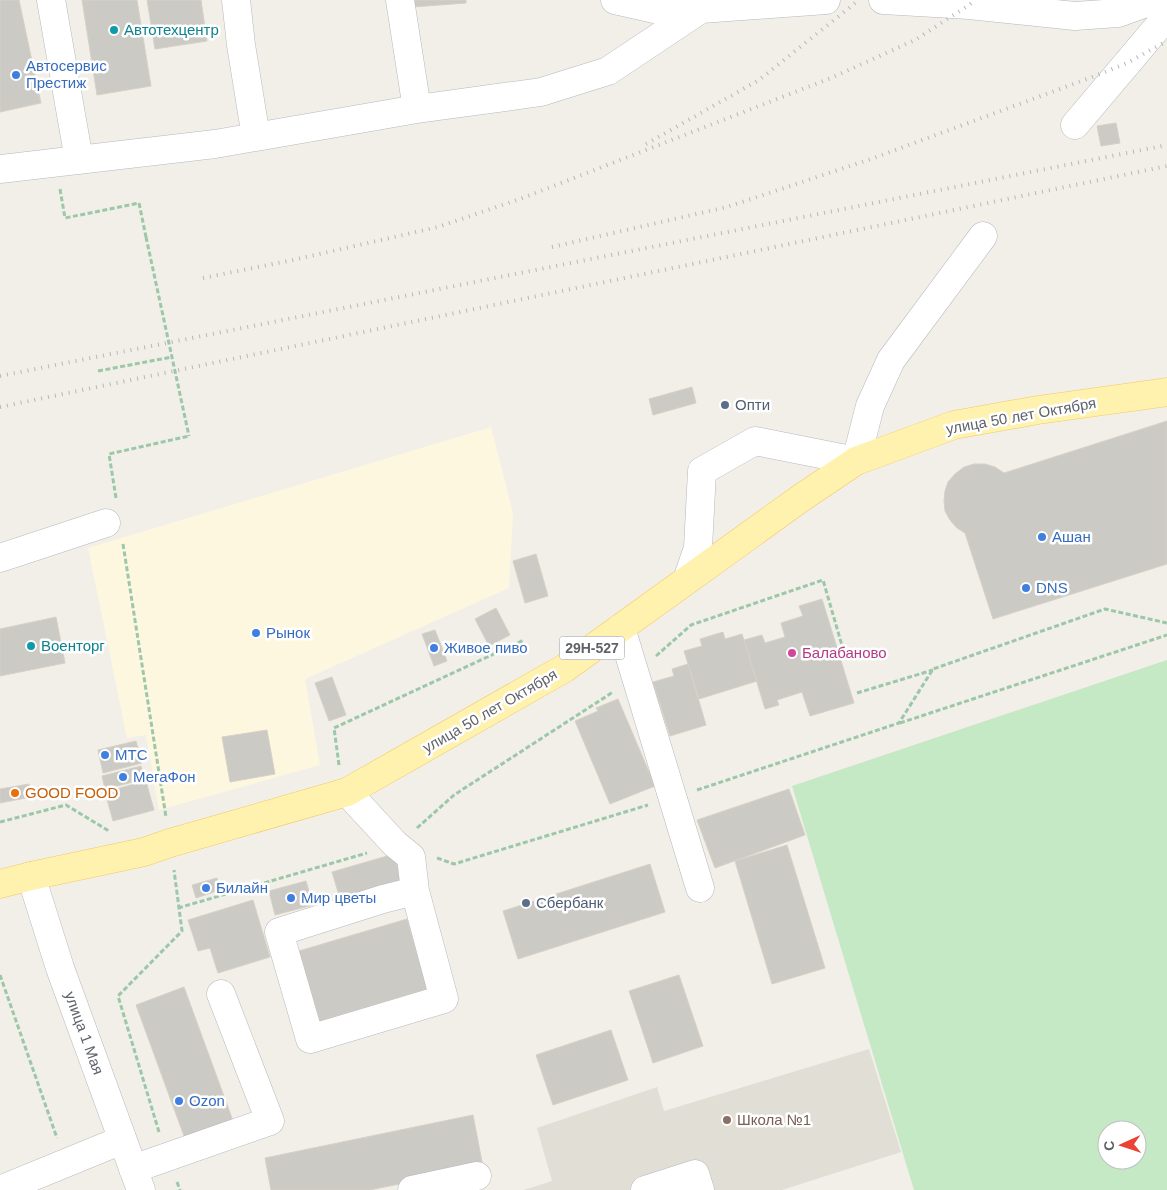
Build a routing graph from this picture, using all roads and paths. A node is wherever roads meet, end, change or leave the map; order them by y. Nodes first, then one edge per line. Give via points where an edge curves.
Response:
1 (51, 0) edge
2 (236, 0) edge
3 (400, 0) edge
4 (615, 0) edge
5 (826, 0) edge
6 (883, 0) edge
7 (1154, 0) edge
8 (704, 5) edge
9 (1037, 6) edge
10 (1167, 16) edge
11 (417, 109) junction
12 (1075, 124) dead end
13 (256, 137) junction
14 (79, 160) junction
15 (0, 169) edge
16 (65, 218) dead end
17 (983, 236) dead end
18 (172, 357) junction
19 (98, 371) dead end
20 (1167, 392) edge
21 (109, 454) dead end
22 (856, 461) junction
23 (106, 523) dead end
24 (0, 558) edge
25 (687, 580) junction
26 (833, 612) dead end
27 (621, 628) junction
28 (1167, 635) edge
29 (524, 640) dead end
30 (843, 649) dead end
31 (933, 670) dead end
32 (857, 693) dead end
33 (899, 723) dead end
34 (344, 781) junction
35 (0, 822) edge
36 (113, 833) dead end
37 (30, 876) junction
38 (0, 884) edge
39 (700, 888) dead end
40 (415, 891) junction
41 (0, 975) edge
42 (221, 994) dead end
43 (122, 1140) junction
44 (66, 1163) junction
45 (477, 1176) dead end
46 (137, 1180) edge
47 (0, 1190) edge
48 (412, 1190) edge
49 (645, 1190) edge
50 (700, 1190) edge

1 - 14 street
2 - 13 street
3 - 11 street
4 - 8 street via 659,10
5 - 8 street
6 - 9 street
7 - 9 street via 1118,13 1075,16
8 - 11 street via 608,71 541,92
10 - 12 street
11 - 13 street
13 - 14 street
14 - 15 street
16 - 18 path, bridge via 139,203
17 - 22 street via 891,360 870,406
18 - 19 path
18 - 21 path, bridge via 189,436
20 - 22 main road, улица 50 лет Октября / 29Н-527 via 1038,410 954,426
22 - 25 main road, улица 50 лет Октября / 29Н-527
22 - 25 street via 755,441 702,471 698,548
23 - 24 street
25 - 27 main road, улица 50 лет Октября / 29Н-527
26 - 30 path
27 - 34 main road, улица 50 лет Октября / 29Н-527 via 565,668
27 - 39 street
28 - 33 path
29 - 34 path via 334,728
31 - 32 path
34 - 37 main road, улица 50 лет Октября / 29Н-527 via 144,852
34 - 40 street via 395,844 411,857
35 - 36 path via 66,806
37 - 38 main road, улица 50 лет Октября / 29Н-527
37 - 43 street, улица 1 Мая
40 - 40 street via 383,898 279,932 310,1039 444,998
41 - 44 path
42 - 46 street via 270,1121
43 - 44 street
43 - 46 street, улица 1 Мая
44 - 47 street
45 - 48 street
49 - 50 street via 695,1174

